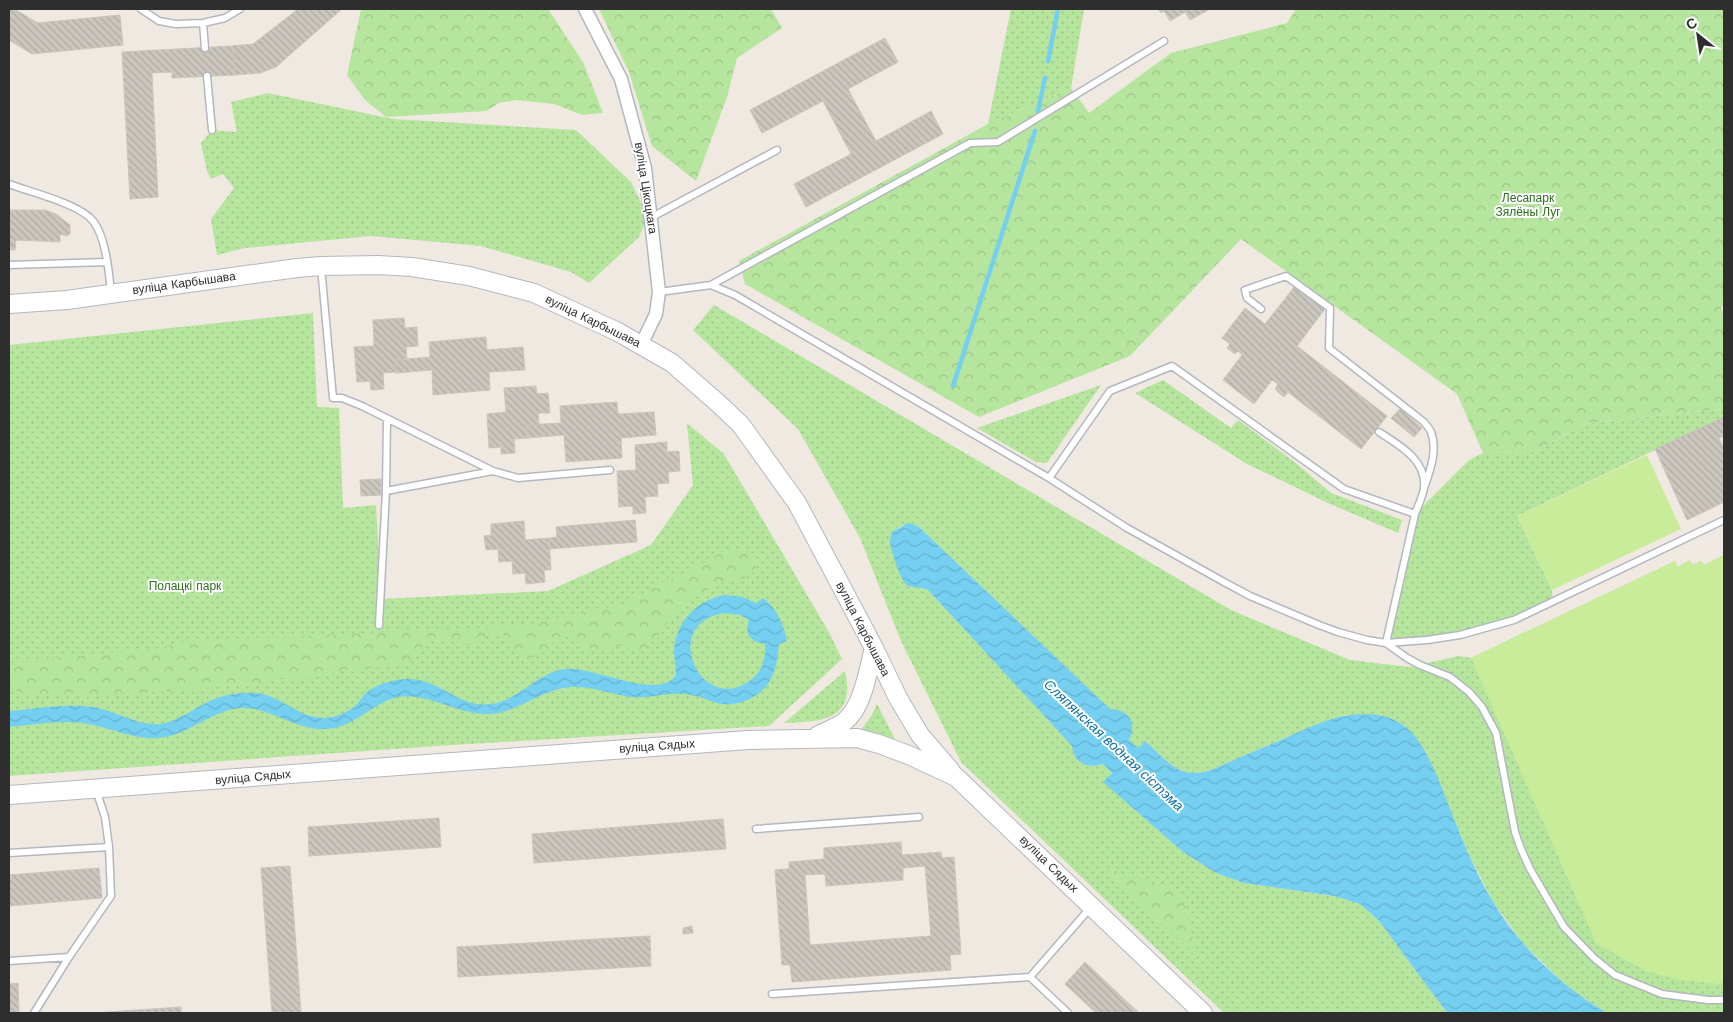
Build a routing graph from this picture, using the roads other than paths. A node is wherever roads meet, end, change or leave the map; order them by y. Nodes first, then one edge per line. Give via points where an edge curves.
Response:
1 (141, 9) edge
2 (240, 9) edge
3 (585, 9) edge
4 (203, 23) junction
5 (1164, 41) dead end
6 (205, 48) dead end
7 (207, 76) dead end
8 (212, 130) dead end
9 (777, 150) dead end
10 (9, 184) edge
11 (652, 217) junction
12 (107, 262) junction
13 (9, 265) edge
14 (321, 266) junction
15 (711, 286) junction
16 (659, 292) junction
17 (111, 294) junction
18 (9, 304) edge
19 (1261, 309) dead end
20 (642, 344) junction
21 (387, 419) junction
22 (1379, 432) dead end
23 (610, 470) dead end
24 (493, 471) junction
25 (1049, 478) junction
26 (1424, 488) junction
27 (386, 491) junction
28 (1415, 514) junction
29 (1724, 520) edge
30 (379, 625) dead end
31 (1386, 642) junction
32 (874, 648) junction
33 (815, 737) junction
34 (956, 777) junction
35 (96, 789) junction
36 (9, 795) edge
37 (919, 817) dead end
38 (756, 829) dead end
39 (109, 847) junction
40 (9, 853) edge
41 (1092, 906) junction
42 (69, 957) junction
43 (9, 961) edge
44 (1030, 977) junction
45 (772, 994) dead end
46 (1724, 1000) edge
47 (34, 1013) edge
48 (1068, 1013) edge
49 (1203, 1013) edge

1 - 4 lane via 159,20 176,24
2 - 4 lane via 225,18
3 - 11 street, вуліца Цікоцкага via 621,80 645,168
4 - 6 lane
5 - 15 lane via 998,142 970,143
7 - 8 lane
9 - 11 lane
10 - 12 lane via 76,208 93,221
11 - 16 street, вуліца Цікоцкага
12 - 13 lane
12 - 17 lane
14 - 17 main road, вуліца Карбышава
14 - 20 main road, вуліца Карбышава via 412,267 469,276 534,293
14 - 21 lane via 333,398 342,398
15 - 16 lane
15 - 25 lane via 735,295
16 - 20 street, вуліца Цікоцкага via 656,314
17 - 18 main road, вуліца Карбышава
19 - 26 lane via 1247,298 1245,290 1286,276 1330,308 1329,348 1424,422 1431,432 1432,467
20 - 32 main road, вуліца Карбышава via 695,382 740,425 797,503
21 - 24 lane
21 - 27 lane
22 - 26 lane via 1415,459 1422,473
23 - 24 lane via 518,478
24 - 27 lane
25 - 28 lane via 1110,391 1172,366 1344,489
25 - 31 lane via 1127,528 1250,596 1338,632
26 - 28 lane
27 - 30 lane
28 - 31 lane
29 - 31 lane via 1514,620 1460,635
31 - 46 lane via 1407,658 1450,677 1482,707 1496,733 1521,849 1564,927 1615,975 1662,994
32 - 33 main road via 855,710 845,722
32 - 34 main road, вуліца Карбышава via 920,735
33 - 34 main road, вуліца Сядых via 857,738 880,744
33 - 35 main road, вуліца Сядых
34 - 41 main road, вуліца Сядых
35 - 36 main road, вуліца Сядых
35 - 39 lane via 106,817
37 - 38 lane
39 - 40 lane
39 - 42 lane via 112,896
41 - 44 lane
41 - 49 main road, вуліца Сядых
42 - 43 lane
42 - 47 lane
44 - 45 lane
44 - 48 lane

